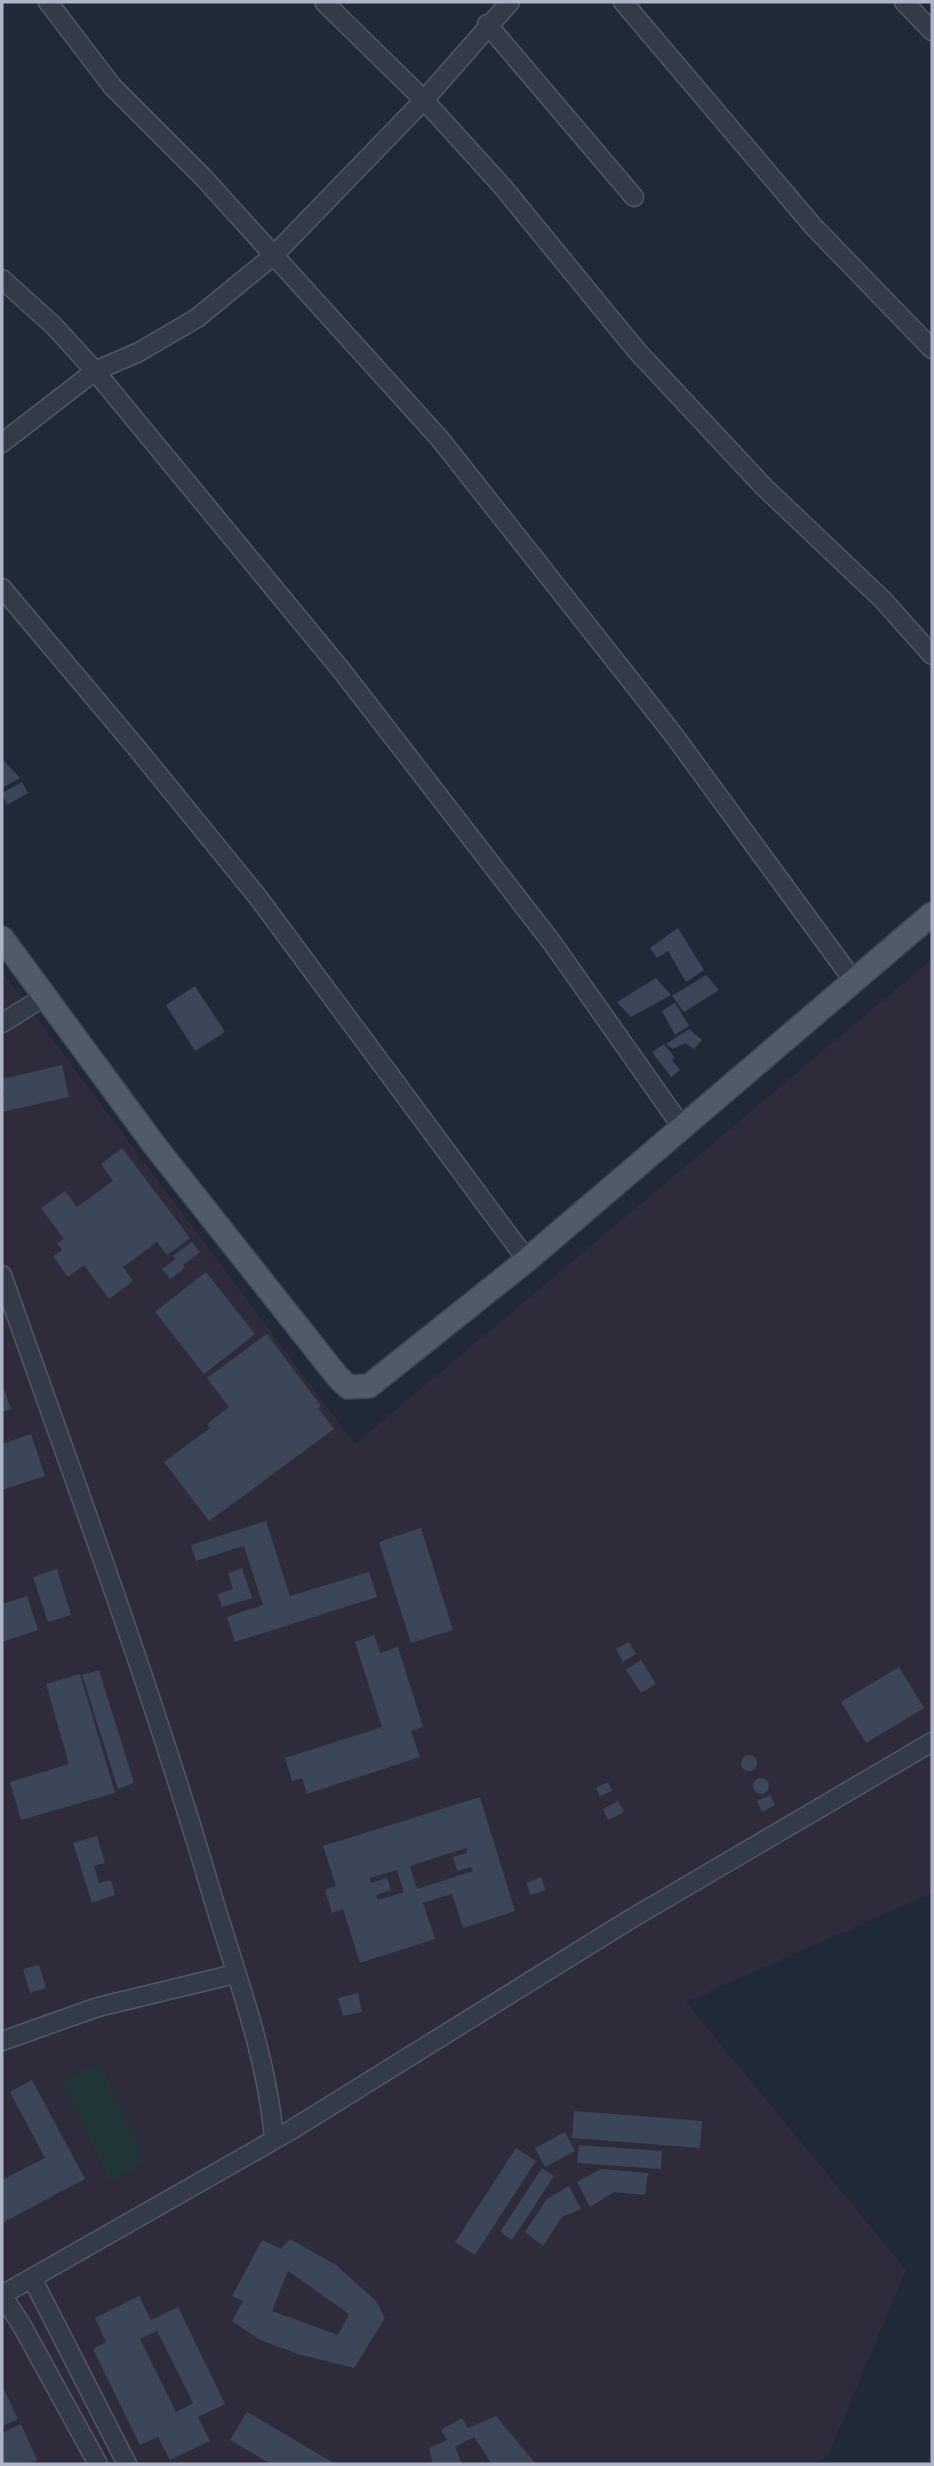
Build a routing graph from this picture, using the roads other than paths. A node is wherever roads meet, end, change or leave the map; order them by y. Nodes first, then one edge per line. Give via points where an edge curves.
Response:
1 (48, 2) edge
2 (324, 2) edge
3 (509, 2) edge
4 (623, 2) edge
5 (904, 2) edge
6 (488, 24) junction
7 (932, 32) edge
8 (424, 100) junction
9 (634, 197) dead end
10 (274, 255) junction
11 (2, 279) edge
12 (932, 349) edge
13 (94, 371) junction
14 (2, 443) edge
15 (5, 596) edge
16 (932, 655) edge
17 (932, 914) edge
18 (2, 938) edge
19 (853, 980) junction
20 (44, 997) junction
21 (2, 1023) edge
22 (682, 1127) junction
23 (527, 1260) junction
24 (2, 1275) edge
25 (932, 1742) edge
26 (235, 1974) junction
27 (2, 2041) edge
28 (274, 2139) junction
29 (32, 2278) junction
30 (2, 2295) edge
31 (124, 2457) edge
32 (97, 2463) edge

1 - 10 street via 112,86
2 - 8 street
3 - 6 street
4 - 12 street via 813,226
5 - 7 street
6 - 8 street
6 - 9 street
8 - 10 street
8 - 16 street via 502,186 637,351 764,488 883,600
10 - 13 street via 197,318 139,352
10 - 19 street via 440,439 557,585
11 - 13 street
13 - 14 street
13 - 22 street via 342,671 553,944
15 - 23 street via 257,896
17 - 19 main road
18 - 20 main road
19 - 22 main road
20 - 21 street
20 - 23 main road via 155,1146 348,1387 369,1386
22 - 23 main road
24 - 26 street via 134,1645
25 - 28 street via 629,1920
26 - 27 street via 98,2007
26 - 28 street via 271,2098
28 - 29 street
29 - 30 street
29 - 31 street
30 - 32 street
31 - 32 street

